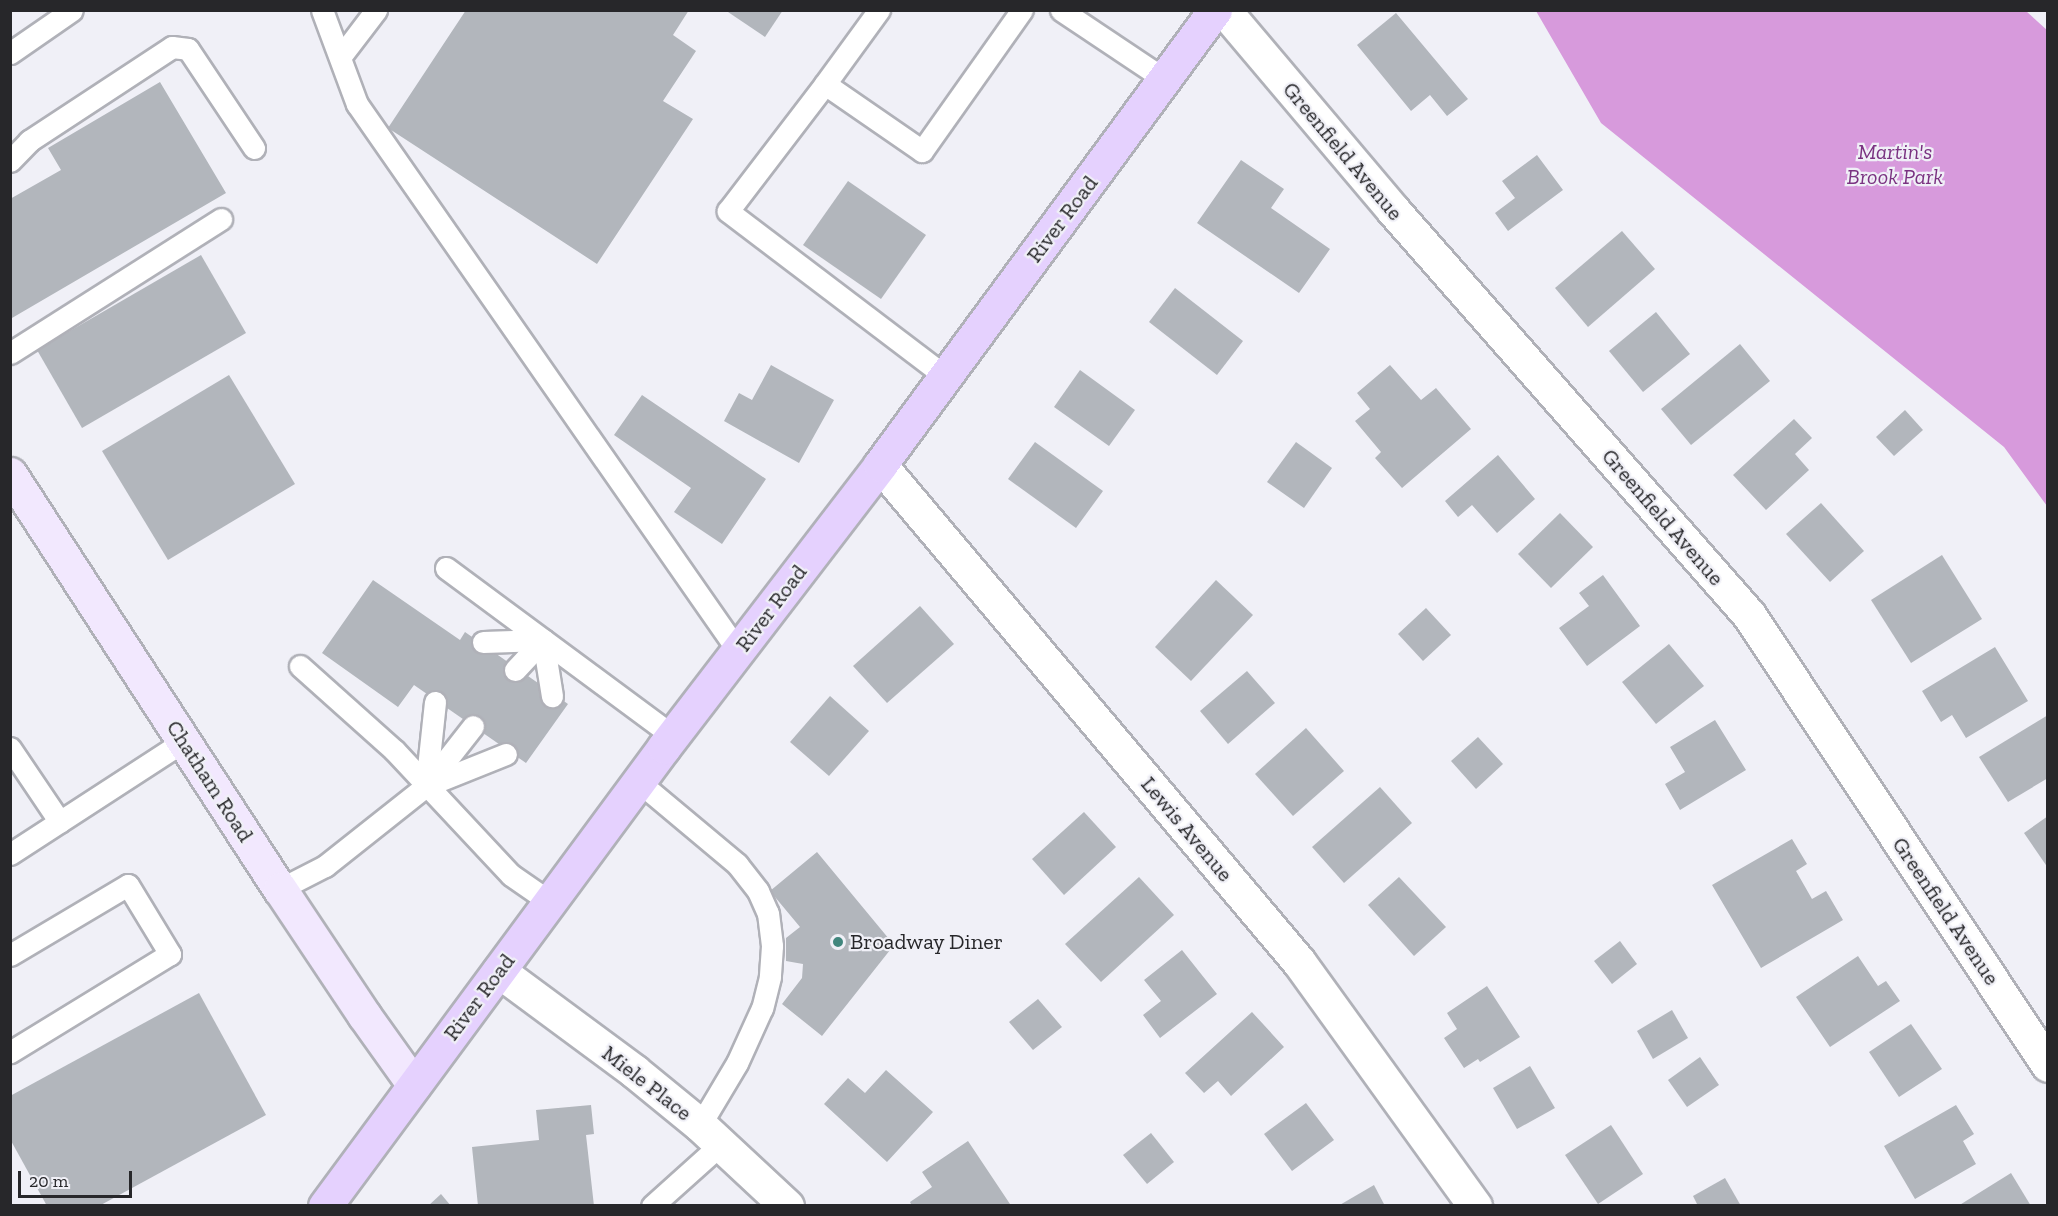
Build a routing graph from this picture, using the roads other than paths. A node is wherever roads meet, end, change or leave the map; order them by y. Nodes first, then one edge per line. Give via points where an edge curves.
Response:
1 (72, 10) edge
2 (322, 10) edge
3 (376, 10) edge
4 (879, 10) edge
5 (1022, 10) edge
6 (1061, 10) edge
7 (1215, 10) edge
8 (1224, 10) edge
9 (10, 53) edge
10 (341, 56) junction
11 (1164, 79) junction
12 (825, 84) junction
13 (254, 147) dead end
14 (10, 161) edge
15 (221, 219) dead end
16 (10, 353) edge
17 (945, 376) junction
18 (880, 465) junction
19 (10, 474) edge
20 (446, 568) dead end
21 (543, 640) junction
22 (483, 642) dead end
23 (738, 651) junction
24 (300, 666) dead end
25 (515, 670) dead end
26 (552, 696) dead end
27 (435, 702) dead end
28 (473, 726) dead end
29 (673, 736) junction
30 (184, 741) junction
31 (10, 748) edge
32 (506, 754) dead end
33 (639, 782) junction
34 (426, 786) junction
35 (60, 822) junction
36 (10, 854) edge
37 (280, 889) junction
38 (550, 902) junction
39 (10, 955) edge
40 (499, 971) junction
41 (10, 1052) edge
42 (2048, 1065) edge
43 (414, 1085) junction
44 (711, 1134) junction
45 (326, 1206) edge
46 (652, 1206) edge
47 (787, 1206) edge
48 (1475, 1206) edge

1 - 9 lane
2 - 10 lane
3 - 10 lane
4 - 12 lane
5 - 12 lane via 922,151
6 - 11 lane
7 - 11 main road, River Road
8 - 42 street, Greenfield Avenue via 1393,210 1749,615
10 - 23 lane via 357,104
11 - 17 main road, River Road
12 - 17 lane via 728,211
13 - 14 lane via 188,49 172,47 29,141
15 - 16 lane
17 - 18 main road, River Road
18 - 23 main road, River Road
18 - 48 street, Lewis Avenue via 1299,962
19 - 30 street, Chatham Road
20 - 21 lane
21 - 22 lane
21 - 25 lane
21 - 26 lane
21 - 29 lane
23 - 29 main road, River Road
24 - 34 lane via 394,750
27 - 34 lane
28 - 34 lane
29 - 33 main road, River Road
30 - 35 lane
30 - 37 street, Chatham Road
31 - 35 lane
32 - 34 lane
33 - 38 main road, River Road
33 - 44 lane via 737,864 758,891 768,914 772,946 762,1008
34 - 37 lane via 325,866
34 - 38 lane via 511,875
35 - 36 lane
37 - 43 street, Chatham Road
38 - 40 main road, River Road
39 - 41 lane via 128,885 170,954
40 - 43 main road, River Road
40 - 44 street, Miele Place via 634,1071
43 - 45 main road, River Road
44 - 46 lane
44 - 47 street, Miele Place

